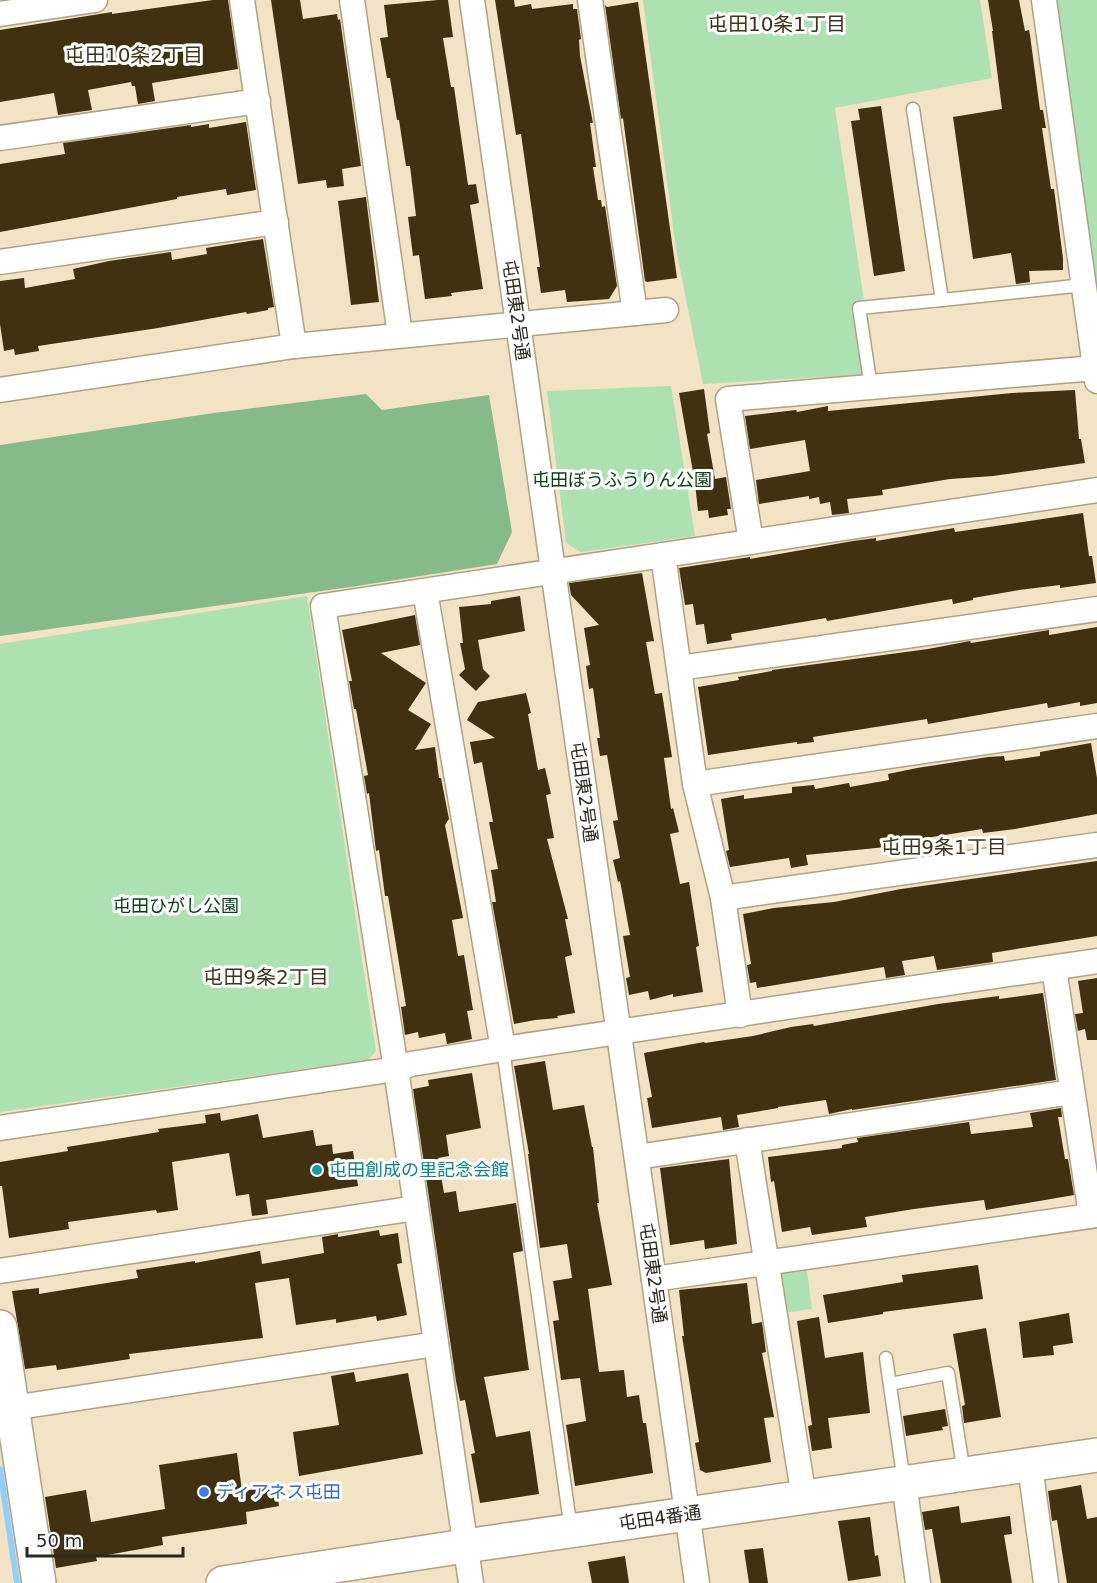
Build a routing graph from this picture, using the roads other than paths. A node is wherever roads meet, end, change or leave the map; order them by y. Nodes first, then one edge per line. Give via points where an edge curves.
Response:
1 (95, 0) edge
2 (243, 0) edge
3 (352, 0) edge
4 (472, 0) edge
5 (590, 0) edge
6 (1044, 0) edge
7 (0, 14) edge
8 (258, 101) junction
9 (913, 110) dead end
10 (0, 138) edge
11 (276, 222) junction
12 (0, 262) edge
13 (1084, 285) junction
14 (942, 300) junction
15 (666, 310) dead end
16 (634, 313) junction
17 (518, 323) junction
18 (400, 335) junction
19 (294, 346) junction
20 (1096, 375) edge
21 (871, 387) junction
22 (0, 390) edge
23 (1097, 490) edge
24 (751, 542) junction
25 (663, 555) junction
26 (553, 571) junction
27 (425, 591) junction
28 (1097, 609) edge
29 (679, 668) junction
30 (1097, 726) edge
31 (695, 784) junction
32 (1097, 845) edge
33 (723, 898) junction
34 (1097, 962) edge
35 (1054, 968) junction
36 (740, 1015) junction
37 (619, 1032) junction
38 (503, 1049) junction
39 (396, 1069) junction
40 (1072, 1092) junction
41 (0, 1128) edge
42 (747, 1140) junction
43 (637, 1157) junction
44 (416, 1208) junction
45 (1094, 1215) edge
46 (767, 1262) junction
47 (0, 1271) edge
48 (654, 1279) junction
49 (0, 1327) edge
50 (436, 1344) junction
51 (886, 1358) dead end
52 (890, 1384) junction
53 (12, 1408) junction
54 (1097, 1455) edge
55 (1030, 1466) junction
56 (964, 1475) junction
57 (904, 1483) junction
58 (804, 1498) junction
59 (688, 1514) junction
60 (571, 1531) junction
61 (465, 1546) junction
62 (39, 1583) edge
63 (223, 1583) edge
64 (471, 1583) edge
65 (698, 1583) edge
66 (918, 1583) edge
67 (1046, 1583) edge

1 - 7 street
2 - 8 street
3 - 18 street
4 - 17 street, 屯田東2号通
5 - 16 street
6 - 13 street
8 - 10 street
8 - 11 street
9 - 14 lane
11 - 12 street
11 - 19 street
13 - 14 lane
13 - 20 street
14 - 21 lane via 859,308
15 - 16 street
16 - 17 street
17 - 18 street
17 - 26 street, 屯田東2号通
18 - 19 street
19 - 22 street
20 - 21 street
21 - 24 street via 728,399
23 - 24 street
24 - 25 street
25 - 26 street
25 - 29 street
26 - 27 street
26 - 37 street, 屯田東2号通
27 - 38 street
27 - 39 street via 324,606
28 - 29 street
29 - 31 street
30 - 31 street
31 - 33 street
32 - 33 street
33 - 36 street
34 - 35 street
35 - 36 street
35 - 40 street
36 - 37 street
37 - 38 street
37 - 43 street, 屯田東2号通
38 - 39 street
38 - 60 lane
39 - 41 street
39 - 44 street
40 - 42 street
40 - 45 street
42 - 43 street
42 - 46 street
43 - 48 street, 屯田東2号通
44 - 47 street
44 - 50 street
45 - 46 street
46 - 48 street
46 - 58 street
48 - 59 street, 屯田東2号通
49 - 53 street
50 - 53 street
50 - 61 street
51 - 52 lane
52 - 56 lane via 948,1373
52 - 57 lane
53 - 62 street
54 - 55 street, 屯田4番通
55 - 56 street, 屯田4番通
55 - 67 street
56 - 57 street, 屯田4番通
57 - 58 street, 屯田4番通
57 - 66 street
58 - 59 street, 屯田4番通
59 - 60 street, 屯田4番通
59 - 65 street, 屯田東2号通
60 - 61 street, 屯田4番通
61 - 63 street, 屯田4番通
61 - 64 street

